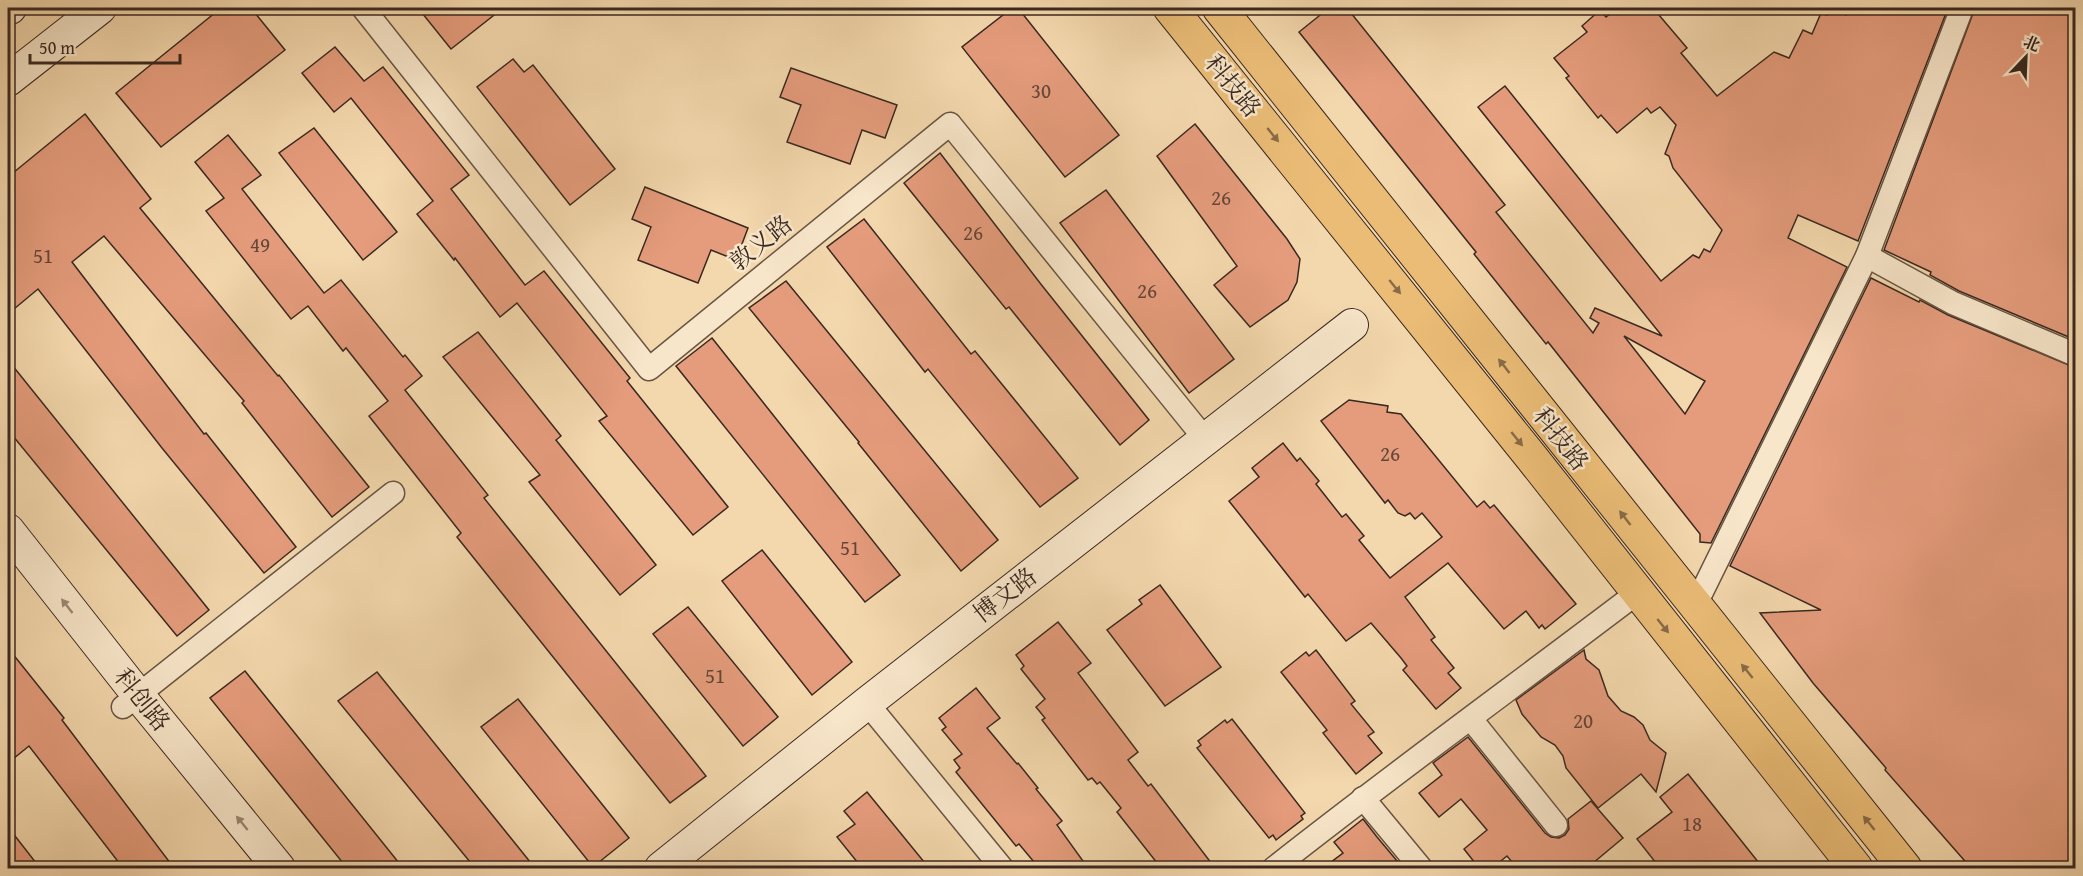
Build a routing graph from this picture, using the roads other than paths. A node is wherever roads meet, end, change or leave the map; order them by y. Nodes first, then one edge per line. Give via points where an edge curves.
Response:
1 (100, 8) edge
2 (363, 8) edge
3 (1170, 8) edge
4 (1219, 8) edge
5 (1962, 8) edge
6 (8, 80) edge
7 (1867, 256) junction
8 (1352, 325) dead end
9 (2076, 355) edge
10 (1205, 439) junction
11 (393, 493) dead end
12 (8, 530) edge
13 (8, 565) edge
14 (1637, 593) junction
15 (1695, 606) junction
16 (130, 701) junction
17 (867, 703) junction
18 (1471, 719) junction
19 (1363, 798) junction
20 (1556, 825) dead end
21 (252, 868) edge
22 (279, 868) edge
23 (661, 868) edge
24 (1002, 868) edge
25 (1274, 868) edge
26 (1422, 868) edge
27 (1856, 868) edge
28 (1905, 868) edge

1 - 6 street
2 - 10 street, 敦义路 via 649,369 950,124
3 -> 14 main road, 科技路
15 -> 4 main road, 科技路
5 - 7 street
7 - 9 street via 1953,303
7 - 15 street
8 - 10 street, 博文路
10 - 17 street, 博文路
11 - 16 street
16 -> 12 street, 科创路
13 - 16 street, 科创路
14 - 18 street
14 -> 27 main road, 科技路
28 -> 15 main road, 科技路
16 - 21 street, 科创路
22 -> 16 street, 科创路
17 - 23 street, 博文路
17 - 24 street
18 - 19 street
18 - 20 street
19 - 25 street
19 - 26 street

